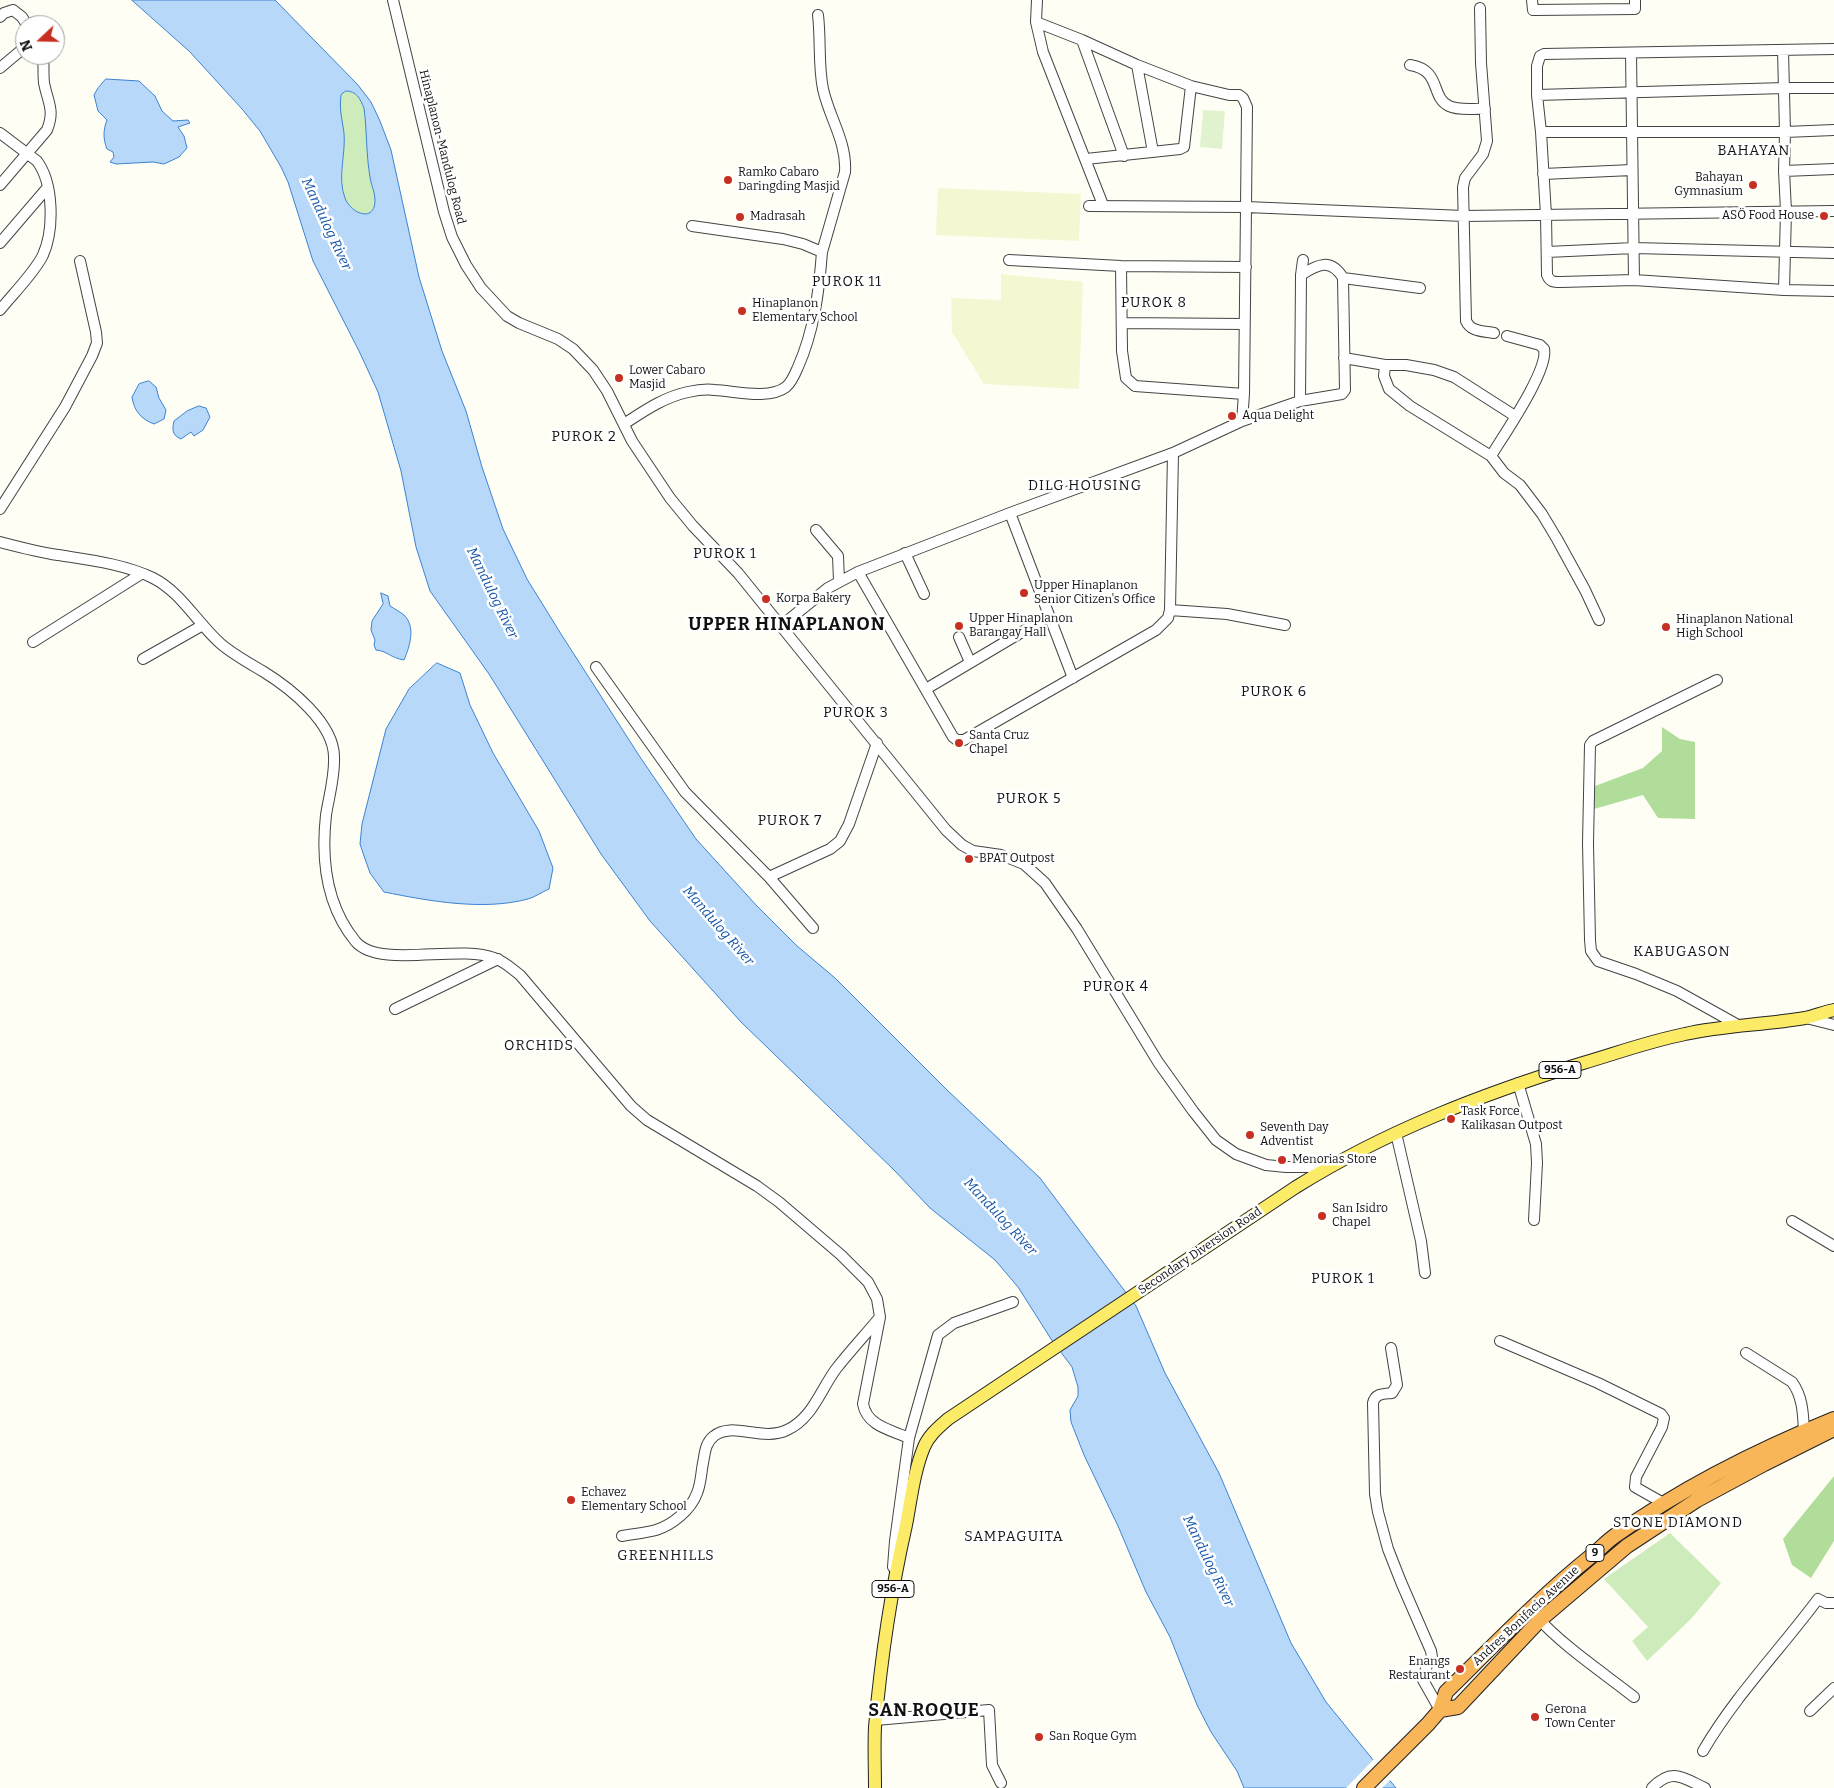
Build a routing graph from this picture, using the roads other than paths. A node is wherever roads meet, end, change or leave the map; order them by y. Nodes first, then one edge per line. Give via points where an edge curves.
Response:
1 (393, 0) edge
2 (1037, 0) edge
3 (1532, 0) edge
4 (1635, 0) edge
5 (1480, 8) dead end
6 (19, 15) edge
7 (818, 15) dead end
8 (0, 17) edge
9 (1036, 22) junction
10 (1082, 40) junction
11 (1834, 49) edge
12 (1783, 50) junction
13 (1631, 53) junction
14 (15, 55) edge
15 (43, 65) edge
16 (1137, 65) junction
17 (1410, 65) dead end
18 (0, 68) edge
19 (1190, 86) junction
20 (1785, 88) junction
21 (1834, 88) edge
22 (1632, 92) junction
23 (1537, 95) junction
24 (1485, 109) junction
25 (1834, 130) edge
26 (1542, 132) junction
27 (1632, 132) junction
28 (1785, 132) junction
29 (0, 133) edge
30 (1153, 152) junction
31 (27, 154) junction
32 (1124, 156) junction
33 (1086, 159) junction
34 (1834, 169) edge
35 (1632, 170) junction
36 (1784, 171) junction
37 (1543, 174) junction
38 (1, 181) edge
39 (48, 187) junction
40 (1103, 205) junction
41 (1089, 206) dead end
42 (1246, 207) junction
43 (1834, 211) edge
44 (1786, 212) junction
45 (1634, 214) junction
46 (1546, 215) junction
47 (1464, 216) junction
48 (692, 226) dead end
49 (0, 243) edge
50 (1634, 248) junction
51 (822, 252) junction
52 (1547, 252) junction
53 (1784, 252) junction
54 (1834, 253) edge
55 (1009, 260) dead end
56 (1303, 260) dead end
57 (80, 261) dead end
58 (1121, 266) junction
59 (1246, 267) junction
60 (1301, 275) junction
61 (1343, 278) junction
62 (1634, 280) junction
63 (1420, 288) dead end
64 (1784, 290) junction
65 (1834, 291) edge
66 (0, 310) edge
67 (1122, 323) junction
68 (1244, 324) junction
69 (1494, 333) dead end
70 (1507, 336) dead end
71 (1344, 358) junction
72 (1385, 365) junction
73 (1244, 394) junction
74 (1300, 401) junction
75 (1515, 416) junction
76 (1242, 421) junction
77 (624, 424) junction
78 (1173, 453) junction
79 (1491, 456) junction
80 (0, 509) edge
81 (1010, 513) junction
82 (816, 530) dead end
83 (0, 542) edge
84 (905, 553) junction
85 (858, 572) junction
86 (141, 574) junction
87 (839, 581) junction
88 (924, 594) dead end
89 (1170, 610) junction
90 (1049, 616) junction
91 (1599, 620) dead end
92 (203, 625) junction
93 (1285, 625) dead end
94 (781, 626) junction
95 (959, 636) dead end
96 (33, 642) dead end
97 (142, 659) dead end
98 (970, 662) junction
99 (596, 667) dead end
100 (1073, 678) junction
101 (1717, 680) dead end
102 (926, 689) junction
103 (877, 743) junction
104 (769, 877) junction
105 (813, 928) dead end
106 (498, 960) junction
107 (395, 1009) dead end
108 (1834, 1010) edge
109 (1805, 1018) junction
110 (1738, 1025) junction
111 (1834, 1025) edge
112 (1518, 1083) junction
113 (1396, 1133) junction
114 (1329, 1167) junction
115 (1534, 1220) dead end
116 (1792, 1221) dead end
117 (1834, 1246) edge
118 (1425, 1273) dead end
119 (1013, 1302) dead end
120 (880, 1317) junction
121 (1500, 1341) dead end
122 (1391, 1348) dead end
123 (1746, 1353) dead end
124 (1834, 1419) edge
125 (1834, 1429) edge
126 (1804, 1431) junction
127 (909, 1438) junction
128 (1665, 1504) junction
129 (622, 1536) dead end
130 (895, 1578) junction
131 (1834, 1603) edge
132 (1535, 1615) junction
133 (1834, 1688) edge
134 (1634, 1697) dead end
135 (1440, 1710) junction
136 (1810, 1711) dead end
137 (876, 1720) junction
138 (1703, 1752) dead end
139 (1001, 1783) dead end
140 (875, 1788) edge
141 (1364, 1788) edge
142 (1652, 1788) edge
143 (1705, 1788) edge

1 - 77 street, Hinaplanon-Mandulog Road via 444,212 466,265 481,288 507,316 558,340 584,359
2 - 9 street
3 - 4 street via 1532,10 1635,9
5 - 24 street
6 - 8 street via 13,10
7 - 51 street via 823,89 846,160
9 - 10 street
9 - 33 street via 1051,74
10 - 16 street
10 - 32 street
11 - 12 street
12 - 13 street
12 - 20 street
13 - 22 street
13 - 23 street via 1544,54 1537,66
14 - 18 street
15 - 31 street via 52,115 47,130
16 - 19 street
16 - 30 street
17 - 24 street via 1428,73 1442,99 1450,106
19 - 30 street via 1184,147
19 - 42 street via 1239,95 1246,103
20 - 21 street
20 - 22 street
20 - 28 street
22 - 23 street
22 - 27 street
23 - 26 street
24 - 47 street via 1487,141 1483,154 1465,178
25 - 28 street
26 - 27 street
26 - 37 street
27 - 28 street
27 - 35 street
28 - 36 street
29 - 31 street
30 - 32 street
31 - 38 street
31 - 39 street via 41,166
32 - 33 street
33 - 40 street
34 - 36 street
35 - 37 street
35 - 45 street
36 - 44 street
37 - 46 street
39 - 49 street
39 - 66 street via 51,206 43,255
40 - 41 street
40 - 42 street
42 - 47 street
42 - 59 street
43 - 44 street
44 - 45 street
44 - 53 street
45 - 46 street
45 - 50 street
46 - 47 street
46 - 52 street
47 - 69 street via 1466,322 1472,329
48 - 51 street via 783,239
50 - 52 street
50 - 53 street
50 - 62 street
51 - 77 street via 812,328 791,382 786,387 770,393 688,392 666,399
52 - 62 street via 1547,275 1552,282
53 - 54 street
53 - 64 street
55 - 58 street
56 - 60 street
57 - 80 street via 97,343 65,407
58 - 59 street
58 - 67 street
59 - 68 street
60 - 61 street via 1330,264
60 - 74 street
61 - 63 street
61 - 71 street
62 - 64 street
64 - 65 street
67 - 68 street
67 - 73 street via 1126,378 1135,386
68 - 73 street
70 - 75 street via 1540,345 1545,354 1542,367
71 - 72 street
71 - 74 street via 1344,393
72 - 75 street via 1406,365 1454,377
72 - 79 street via 1384,376 1389,389 1410,406
73 - 76 street
74 - 76 street
75 - 79 street
76 - 78 street
77 - 94 street, Hinaplanon-Mandulog Road via 670,498
78 - 81 street
78 - 89 street
79 - 91 street via 1542,514
81 - 84 street
81 - 90 street
82 - 87 street via 838,556
83 - 86 street via 93,560
84 - 85 street
84 - 88 street
85 - 87 street
85 - 102 street
86 - 92 street via 164,586
86 - 96 street
87 - 94 street
89 - 93 street via 1227,614
89 - 100 street via 1168,618 1156,630
90 - 98 street
90 - 100 street
92 - 97 street
92 - 106 street via 221,644 290,691 322,723 330,736 334,757 324,860 328,887 357,942 381,955 435,953 487,956
94 - 103 street, Hinaplanon-Mandulog Road
95 - 98 street
98 - 102 street
99 - 104 street via 685,792
100 - 102 street via 960,741 953,737
101 - 110 street via 1590,745 1590,940 1591,951 1598,961 1677,991
103 - 104 street via 840,841 830,849
103 - 114 street, Hinaplanon-Mandulog Road via 946,830 962,845 973,851 1012,858 1045,883 1077,929 1158,1062 1216,1140 1236,1154 1266,1165
104 - 105 street
106 - 107 street
106 - 120 street via 520,975 631,1106 647,1120 757,1186 857,1270 875,1293
108 - 109 main road, 956-A
109 - 110 main road, Secondary Diversion Road / 956-A
109 - 111 street, Secondary Diversion Road / 956-A
110 - 112 main road, Secondary Diversion Road / 956-A via 1683,1034
112 - 113 main road, Secondary Diversion Road / 956-A
112 - 115 street via 1536,1144
113 - 114 main road, Secondary Diversion Road / 956-A
113 - 118 street via 1421,1241
114 - 130 main road, Secondary Diversion Road / 956-A via 962,1408 940,1426 924,1446 918,1466
116 - 117 street
119 - 127 street via 954,1323 942,1331 936,1340
120 - 127 street via 864,1396 864,1411 875,1424
120 - 129 street via 837,1368 810,1412 797,1424 772,1435 739,1430 715,1435 705,1449 697,1494 688,1508 660,1529
121 - 128 street via 1661,1414 1664,1418 1662,1427 1636,1477 1635,1487
122 - 135 street via 1397,1385 1392,1393 1376,1396 1373,1403 1375,1494 1388,1549 1431,1651 1432,1657 1423,1680
123 - 126 street via 1798,1389
124 - 126 highway, Andres Bonifacio Avenue / 9
125 - 132 highway, Andres Bonifacio Avenue / 9 via 1697,1500 1627,1546
126 - 128 highway, Andres Bonifacio Avenue / 9 via 1728,1468
127 - 130 street via 894,1541
128 - 132 highway, Andres Bonifacio Avenue / 9 via 1615,1536 1563,1579
130 - 137 main road, Secondary Diversion Road / 956-A
131 - 138 street via 1818,1599 1735,1702
132 - 134 street via 1572,1649
132 - 135 highway, Andres Bonifacio Avenue / 9 via 1501,1638 1446,1692
132 - 135 highway, Andres Bonifacio Avenue / 9 via 1458,1707
133 - 136 street
135 - 141 highway, Andres Bonifacio Avenue / 9
137 - 139 street via 988,1710 992,1765
137 - 140 main road, Secondary Diversion Road / 956-A
142 - 143 street via 1660,1779 1670,1776 1682,1776

